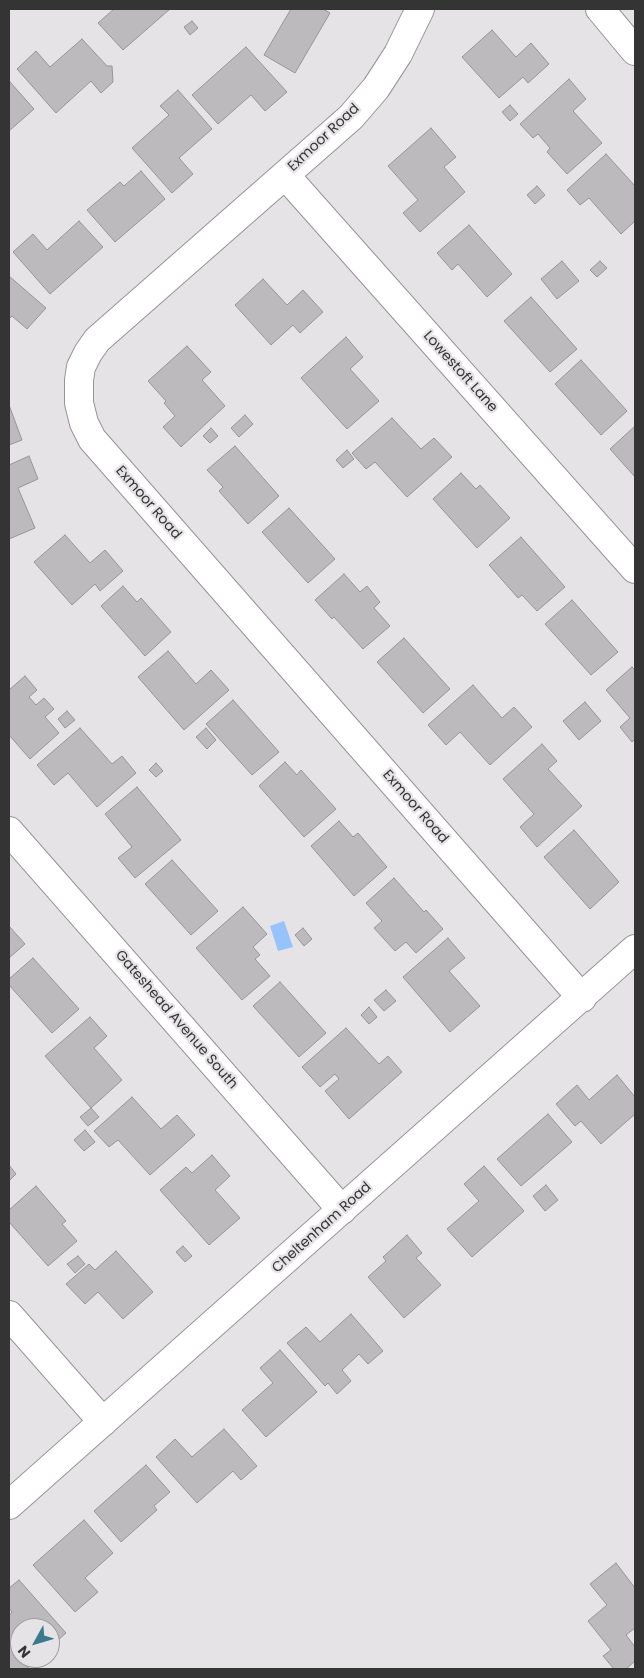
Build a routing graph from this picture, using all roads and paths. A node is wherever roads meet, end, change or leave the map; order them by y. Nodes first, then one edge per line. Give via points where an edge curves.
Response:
1 (420, 9) edge
2 (600, 9) edge
3 (635, 51) edge
4 (285, 175) junction
5 (635, 569) edge
6 (9, 831) edge
7 (635, 949) edge
8 (582, 998) junction
9 (342, 1210) junction
10 (9, 1315) edge
11 (103, 1422) junction
12 (9, 1506) edge

1 - 4 street, Exmoor Road via 398,54 376,88 351,117
2 - 3 street
4 - 5 street, Lowestoft Lane
4 - 8 street, Exmoor Road via 97,340 81,367 79,403 84,423 92,439
6 - 9 street, Gateshead Avenue South
7 - 8 street, Cheltenham Road
8 - 9 street, Cheltenham Road
9 - 11 street, Cheltenham Road
10 - 11 street
11 - 12 street, Cheltenham Road

